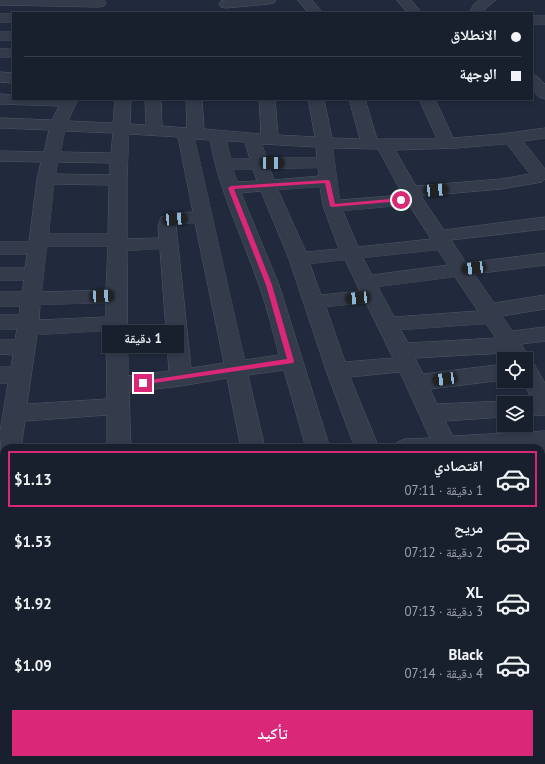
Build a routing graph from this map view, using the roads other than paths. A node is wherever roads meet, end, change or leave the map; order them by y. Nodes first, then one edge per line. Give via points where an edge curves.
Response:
1 (269, 0) edge
2 (305, 0) edge
3 (404, 0) edge
4 (489, 0) edge
5 (0, 1) edge
6 (226, 4) dead end
7 (98, 5) edge
8 (315, 12) edge
9 (414, 12) edge
10 (474, 12) edge
11 (0, 18) edge
12 (12, 18) edge
13 (533, 20) edge
14 (545, 20) edge
15 (0, 36) edge
16 (12, 36) edge
17 (0, 52) edge
18 (12, 53) edge
19 (545, 76) edge
20 (0, 77) edge
21 (12, 78) edge
22 (533, 78) edge
23 (533, 79) edge
24 (545, 94) edge
25 (0, 99) edge
26 (12, 99) edge
27 (70, 100) edge
28 (123, 100) edge
29 (153, 100) edge
30 (194, 100) edge
31 (267, 100) edge
32 (316, 100) edge
33 (358, 100) edge
34 (427, 100) edge
35 (0, 123) edge
36 (58, 126) junction
37 (120, 129) junction
38 (154, 131) junction
39 (191, 133) junction
40 (545, 133) edge
41 (218, 135) junction
42 (261, 138) junction
43 (512, 139) junction
44 (324, 142) junction
45 (377, 143) junction
46 (448, 143) junction
47 (0, 156) edge
48 (51, 157) junction
49 (120, 158) junction
50 (223, 164) junction
51 (259, 164) junction
52 (326, 172) junction
53 (46, 179) junction
54 (118, 180) junction
55 (267, 185) junction
56 (231, 188) junction
57 (412, 195) junction
58 (332, 206) junction
59 (203, 217) junction
60 (545, 223) edge
61 (441, 240) junction
62 (117, 243) junction
63 (169, 243) junction
64 (38, 244) junction
65 (0, 248) edge
66 (351, 254) junction
67 (299, 259) junction
68 (545, 259) edge
69 (460, 270) junction
70 (0, 274) edge
71 (34, 274) junction
72 (369, 289) junction
73 (116, 296) junction
74 (0, 299) edge
75 (31, 299) junction
76 (314, 302) junction
77 (545, 302) edge
78 (490, 314) junction
79 (0, 322) edge
80 (116, 323) junction
81 (387, 324) junction
82 (27, 332) junction
83 (545, 334) edge
84 (0, 347) edge
85 (513, 348) edge
86 (291, 361) junction
87 (408, 366) junction
88 (545, 366) edge
89 (533, 368) edge
90 (237, 369) junction
91 (337, 370) junction
92 (497, 372) edge
93 (10, 375) edge
94 (181, 378) junction
95 (533, 382) edge
96 (118, 396) junction
97 (545, 404) edge
98 (545, 407) edge
99 (533, 408) edge
100 (497, 410) edge
101 (430, 413) junction
102 (8, 430) edge
103 (545, 440) edge
104 (120, 444) edge
105 (252, 444) edge
106 (317, 444) edge
107 (365, 444) edge
108 (445, 444) edge
109 (465, 444) edge

1 - 6 street
2 - 8 street
3 - 9 street
4 - 10 street
5 - 7 street
11 - 12 street
13 - 14 street
15 - 16 street
17 - 18 street
19 - 22 street
20 - 21 street
23 - 24 street
25 - 26 street
27 - 36 street
28 - 37 street
29 - 38 street
30 - 39 street
31 - 42 street
32 - 44 street
33 - 45 street
34 - 46 street
35 - 36 street
36 - 37 street
36 - 48 street
37 - 38 street
37 - 49 street
38 - 39 street
39 - 41 street
39 - 59 street
40 - 43 street
41 - 42 street
41 - 50 street
42 - 44 street
42 - 51 street
43 - 46 street
43 - 57 street via 538,171 539,175 536,178
44 - 45 street
44 - 52 street
45 - 46 street
45 - 57 street
47 - 48 street
48 - 49 street
48 - 53 street
49 - 54 street
50 - 51 street
50 - 56 street
51 - 52 street
51 - 55 street
52 - 55 street
52 - 58 street
53 - 54 street
53 - 64 street
54 - 62 street
55 - 56 street
55 - 67 street
56 - 86 street via 269,285
57 - 58 street
57 - 61 street
58 - 66 street
59 - 63 street via 168,221
59 - 90 street
60 - 61 street
61 - 66 street
61 - 69 street
62 - 63 street
62 - 64 street
62 - 73 street
63 - 94 street
64 - 65 street
64 - 71 street
66 - 67 street
66 - 72 street
67 - 76 street
68 - 69 street
69 - 72 street
69 - 78 street
70 - 71 street
71 - 75 street
72 - 76 street
72 - 81 street
73 - 75 street
73 - 80 street
74 - 75 street
75 - 82 street
76 - 91 street
77 - 78 street
78 - 81 street
78 - 85 street
79 - 82 street
80 - 82 street
80 - 96 street
81 - 87 street
82 - 84 street
82 - 93 street
83 - 85 street
85 - 87 street
86 - 90 street
86 - 106 street
87 - 91 street
87 - 92 street
87 - 101 street
88 - 89 street
90 - 94 street
90 - 105 street
91 - 107 street
93 - 102 street
94 - 96 street
95 - 97 street
96 - 102 street
96 - 104 street
98 - 99 street
100 - 101 street
101 - 108 street
103 - 109 street

